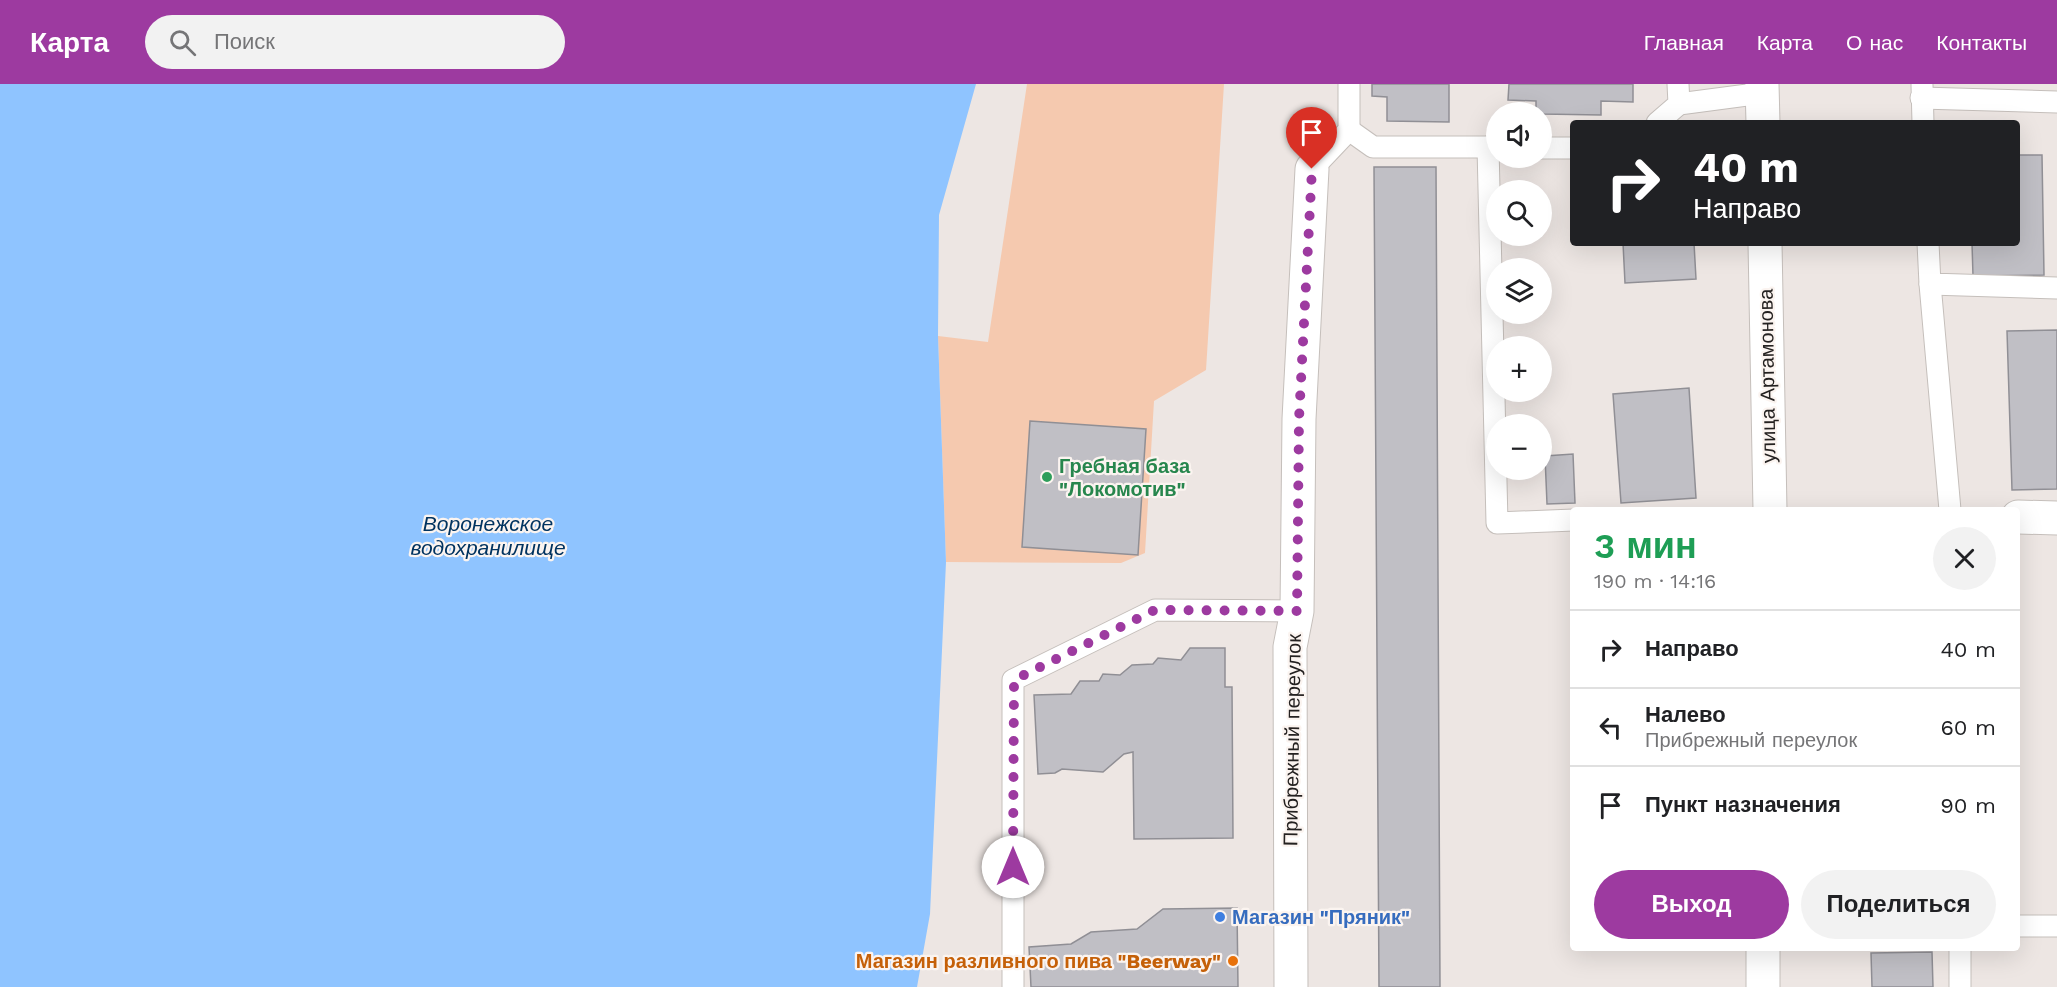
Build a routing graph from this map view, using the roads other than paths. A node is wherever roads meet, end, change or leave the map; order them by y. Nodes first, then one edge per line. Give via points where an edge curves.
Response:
1 (1349, 84) edge
2 (1922, 91) edge
3 (1678, 94) edge
4 (1762, 100) edge
5 (2057, 102) edge
6 (1659, 120) edge
7 (1923, 120) edge
8 (1349, 130) junction
9 (1486, 147) edge
10 (1552, 148) edge
11 (1570, 148) edge
12 (1493, 168) edge
13 (1312, 169) joint
14 (1765, 246) edge
15 (1928, 246) edge
16 (1929, 284) junction
17 (2057, 288) edge
18 (1770, 507) edge
19 (1950, 507) edge
20 (2020, 517) edge
21 (2057, 518) edge
22 (1570, 520) edge
23 (1297, 611) junction
24 (2020, 926) edge
25 (2057, 926) edge
26 (1763, 951) edge
27 (1960, 951) edge
28 (1013, 987) edge
29 (1291, 987) edge
30 (1763, 987) edge
31 (1960, 987) edge

1 - 8 lane
2 - 5 lane
2 - 7 lane
3 - 4 lane
3 - 6 lane
8 - 9 lane via 1373,147
8 - 13 lane
10 - 11 lane
12 - 22 lane via 1497,523
13 - 23 street, Прибрежный переулок via 1299,419
14 - 18 street, улица Артамонова
15 - 16 lane
16 - 17 lane
16 - 19 lane
20 - 21 street
23 - 28 lane via 1155,610 1014,680
23 - 29 street, Прибрежный переулок via 1290,647
24 - 25 lane
26 - 30 street
27 - 31 lane

